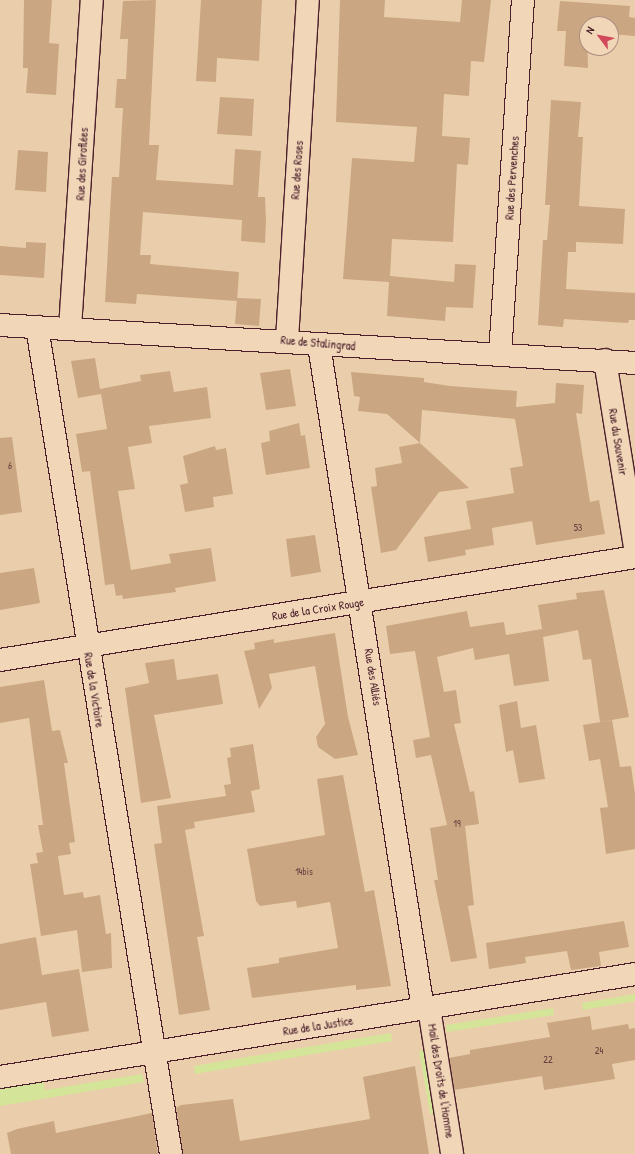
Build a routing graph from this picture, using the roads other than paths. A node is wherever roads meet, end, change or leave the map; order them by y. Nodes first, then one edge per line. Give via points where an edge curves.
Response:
1 (92, 0) edge
2 (308, 0) edge
3 (524, 0) edge
4 (0, 324) edge
5 (37, 327) junction
6 (70, 328) junction
7 (287, 340) junction
8 (319, 345) junction
9 (500, 355) junction
10 (605, 360) junction
11 (635, 363) edge
12 (635, 547) edge
13 (635, 557) edge
14 (362, 602) junction
15 (87, 646) junction
16 (0, 660) edge
17 (635, 974) edge
18 (426, 1009) junction
19 (154, 1052) junction
20 (0, 1077) edge
21 (171, 1154) edge
22 (452, 1154) edge

1 - 6 street, Rue des Giroflées
2 - 7 street, Rue des Roses
3 - 9 street, Rue des Pervenches
4 - 5 street, Rue de Stalingrad
5 - 6 street, Rue de Stalingrad
5 - 15 street, Rue de la Victoire
6 - 7 street, Rue de Stalingrad
7 - 8 street, Rue de Stalingrad
8 - 9 street, Rue de Stalingrad
8 - 14 street, Rue des Alliés
9 - 10 street, Rue de Stalingrad
10 - 11 street, Rue de Stalingrad
10 - 12 street, Rue du Souvenir
13 - 14 street, Rue de la Croix Rouge
14 - 15 street, Rue de la Croix Rouge
14 - 18 street, Rue des Alliés
15 - 16 street, Rue de la Croix Rouge
15 - 19 street, Rue de la Victoire
17 - 18 street, Rue de la Justice
18 - 19 street, Rue de la Justice
18 - 22 street, Mail des Droits de l'Homme
19 - 20 street, Rue de la Justice
19 - 21 street, Rue de la Victoire

